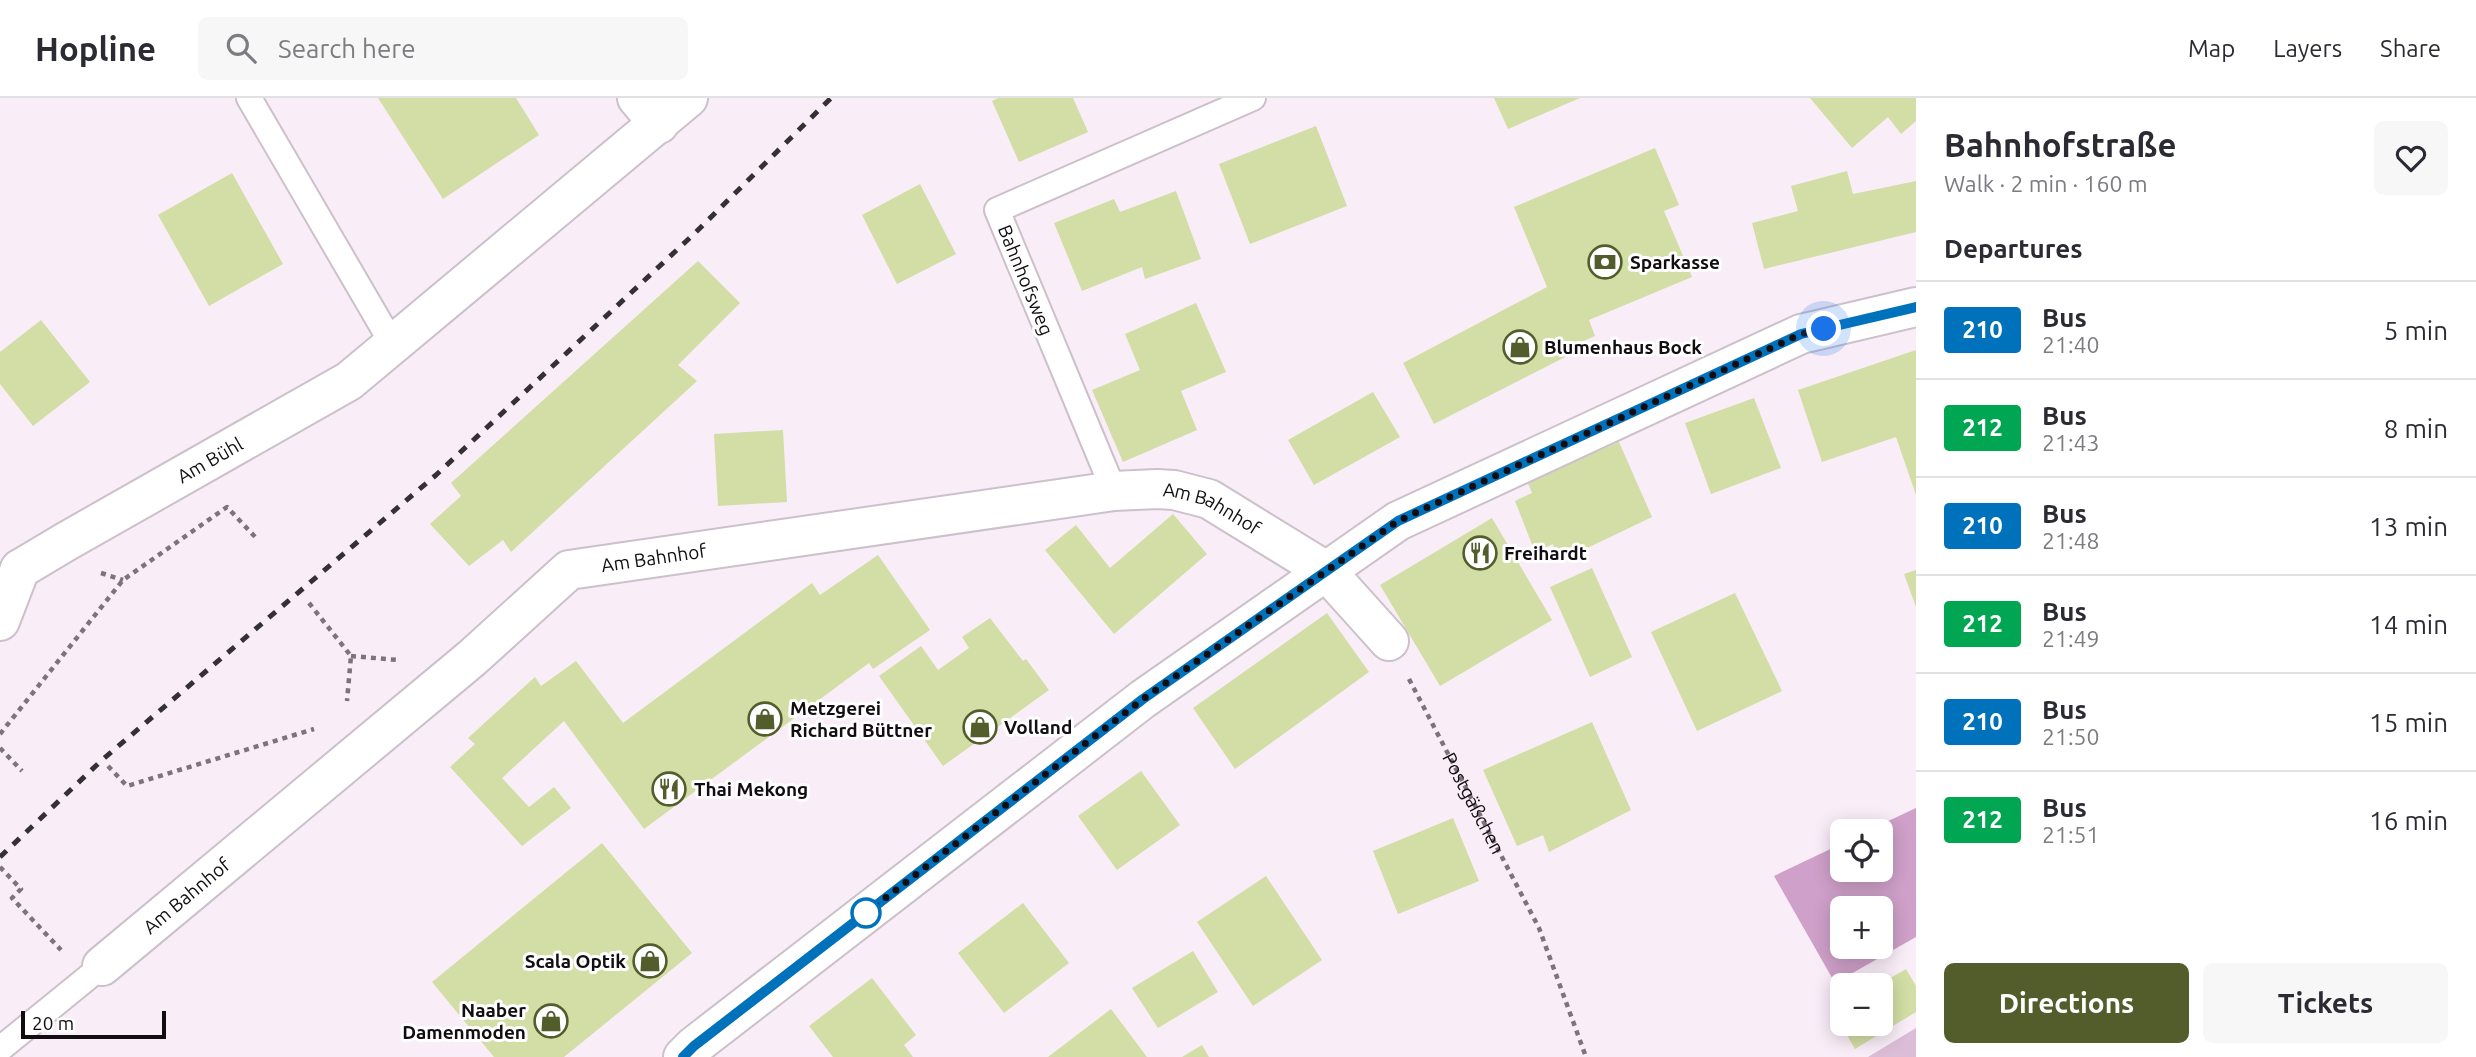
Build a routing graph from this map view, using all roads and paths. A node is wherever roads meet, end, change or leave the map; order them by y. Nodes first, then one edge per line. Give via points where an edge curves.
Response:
1 (248, 98) edge
2 (688, 98) edge
3 (1253, 98) edge
4 (648, 111) edge
5 (1916, 307) edge
6 (393, 345) junction
7 (1114, 491) junction
8 (258, 540) dead end
9 (10, 561) edge
10 (1326, 571) junction
11 (309, 603) dead end
12 (0, 621) edge
13 (1389, 641) joint
14 (351, 656) junction
15 (401, 660) dead end
16 (348, 698) dead end
17 (326, 726) dead end
18 (0, 734) edge
19 (0, 748) edge
20 (108, 766) dead end
21 (22, 771) dead end
22 (0, 867) edge
23 (94, 972) junction
24 (0, 1049) edge
25 (683, 1057) edge
26 (1586, 1057) edge

1 - 6 lane
2 - 4 street, Am Bühl
3 - 7 lane, Bahnhofsweg via 997,210
4 - 6 street, Am Bühl
5 - 10 street via 1801,334 1398,521
6 - 9 street, Am Bühl via 349,381 66,541
7 - 10 street, Am Bahnhof via 1157,489 1209,499
7 - 23 street, Am Bahnhof via 569,570 472,658
8 - 18 path via 227,507 123,580
9 - 12 street
10 - 13 street
10 - 25 street via 1143,699
11 - 14 path
13 - 26 path, Postgäßchen via 1539,928
14 - 15 path
14 - 16 path
17 - 20 path via 127,786
19 - 21 path
22 - 23 path via 21,889 12,898
23 - 24 lane

